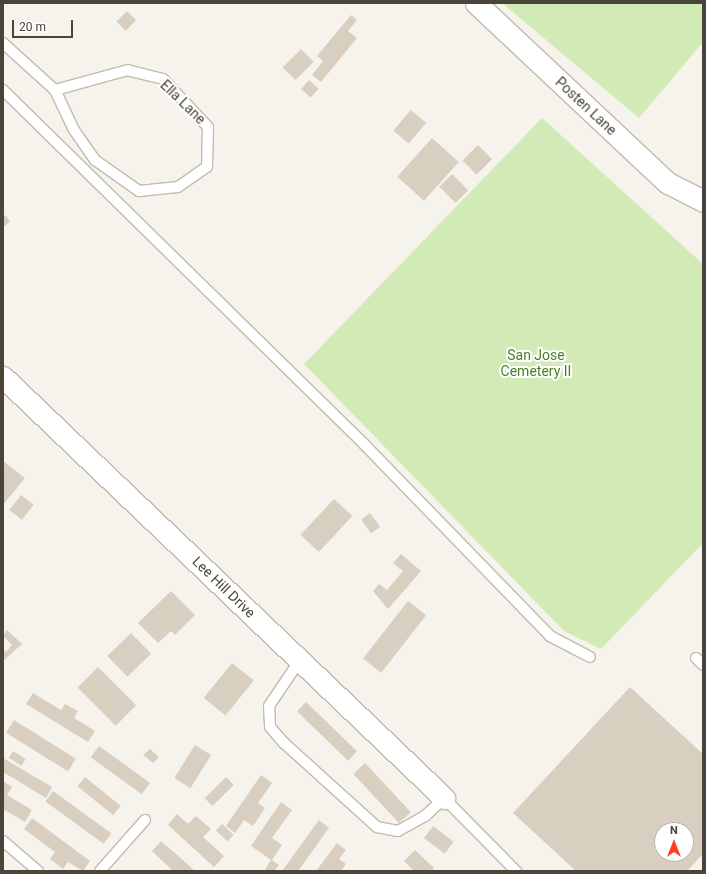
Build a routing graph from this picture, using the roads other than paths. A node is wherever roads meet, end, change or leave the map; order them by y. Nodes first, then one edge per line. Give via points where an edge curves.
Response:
1 (476, 3) edge
2 (3, 43) edge
3 (3, 90) edge
4 (55, 90) junction
5 (703, 201) edge
6 (3, 376) edge
7 (590, 657) dead end
8 (300, 660) junction
9 (444, 798) junction
10 (145, 820) dead end
11 (3, 841) edge
12 (38, 871) edge
13 (100, 871) edge
14 (516, 871) edge

1 - 5 street, Posten Lane via 668,183
2 - 4 lane, Ella Lane
3 - 7 lane via 364,444 550,636
4 - 4 lane, Ella Lane via 74,130 95,160 139,191 178,187 207,167 208,127 163,79 128,70
6 - 8 street, Lee Hill Drive
8 - 9 street, Lee Hill Drive
8 - 9 lane via 269,706 270,727 284,743 377,827 398,831 424,816
9 - 14 lane
10 - 13 lane
11 - 12 lane

